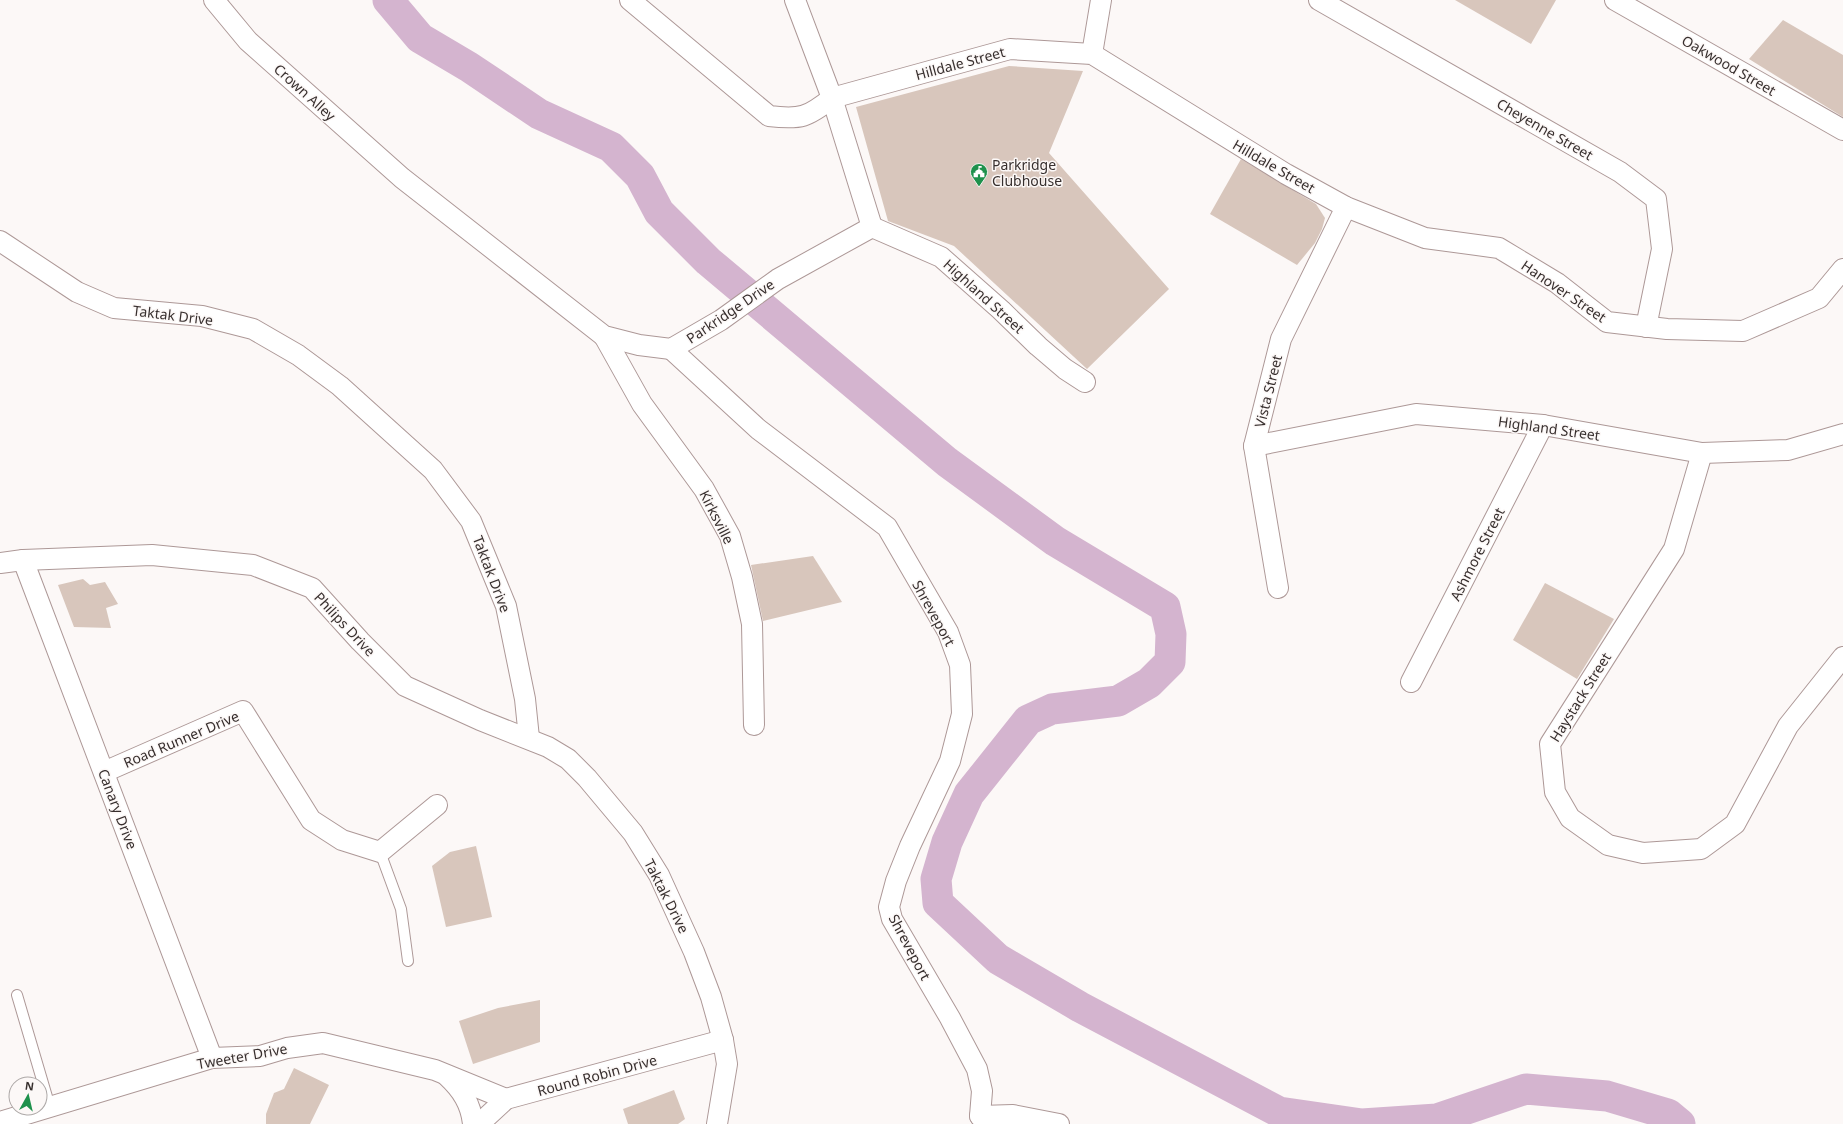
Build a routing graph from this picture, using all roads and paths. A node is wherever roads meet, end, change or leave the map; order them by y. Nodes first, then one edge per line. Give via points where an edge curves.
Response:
1 (214, 0) edge
2 (630, 0) edge
3 (795, 0) edge
4 (1101, 0) edge
5 (1319, 0) edge
6 (1615, 0) edge
7 (1092, 54) junction
8 (832, 98) junction
9 (1843, 130) edge
10 (402, 178) joint
11 (1346, 207) junction
12 (872, 226) junction
13 (0, 241) edge
14 (1843, 269) edge
15 (1646, 327) junction
16 (604, 336) junction
17 (671, 349) junction
18 (1085, 382) dead end
19 (1543, 425) junction
20 (1843, 434) edge
21 (1254, 446) junction
22 (1702, 453) junction
23 (23, 560) junction
24 (0, 563) edge
25 (1278, 588) dead end
26 (1843, 657) edge
27 (1411, 682) dead end
28 (754, 725) dead end
29 (529, 738) junction
30 (104, 772) junction
31 (437, 804) dead end
32 (380, 852) junction
33 (408, 961) dead end
34 (17, 995) dead end
35 (723, 1040) junction
36 (212, 1058) junction
37 (444, 1074) junction
38 (506, 1099) junction
39 (50, 1107) junction
40 (976, 1120) edge
41 (0, 1122) edge
42 (473, 1124) edge
43 (479, 1124) edge
44 (717, 1124) edge
45 (1059, 1124) edge

1 - 10 street, Crown Alley via 248,41
2 - 8 street, Hilldale Street via 769,116 789,119 812,113
3 - 8 street
4 - 7 street
5 - 15 street, Cheyenne Street via 1620,172 1656,199 1662,249
6 - 9 street, Oakwood Street
7 - 8 street, Hilldale Street via 1010,49
7 - 11 street, Hilldale Street via 1286,174
8 - 12 street
10 - 16 street, Parkridge Drive
11 - 15 street, Hanover Street via 1425,238 1499,248 1557,283 1607,322
11 - 21 street, Vista Street via 1281,339
12 - 17 street, Parkridge Drive via 778,278 721,320
12 - 18 street, Highland Street via 941,257 1038,346
13 - 29 street, Taktak Drive via 77,292 114,308 202,316 253,329 298,355 340,386 433,470 471,521 506,606 525,699
14 - 15 street, Hanover Street via 1819,298 1743,331
16 - 17 street, Parkridge Drive via 639,345
16 - 28 street, Kirksville via 642,404 704,489 730,536 752,624
17 - 40 street, Shreveport via 758,429 887,526 948,632 960,665 962,714 950,761 910,846 889,907 892,919 977,1069 982,1091
19 - 21 street, Highland Street via 1416,414
19 - 22 street, Highland Street
19 - 27 street, Ashmore Street
20 - 22 street, Highland Street via 1788,450
21 - 25 street, Vista Street
22 - 26 street, Haystack Street via 1674,549 1550,744 1555,792 1570,818 1608,844 1643,853 1701,849 1734,824 1788,726
23 - 24 street, Philips Drive
23 - 29 street, Philips Drive via 152,555 253,566 312,588 405,686 480,720
23 - 30 street, Canary Drive
29 - 35 street, Taktak Drive via 568,760 587,778 637,839 660,875 694,952
30 - 32 street, Road Runner Drive via 243,711 311,820 342,840
30 - 36 street, Canary Drive
31 - 32 street
32 - 33 lane via 401,909
34 - 39 lane
35 - 38 street, Round Robin Drive
35 - 44 street, Taktak Drive via 727,1064
36 - 37 street, Tweeter Drive via 260,1056 287,1048 323,1044
36 - 39 street, Tweeter Drive
37 - 38 street, Tweeter Drive
37 - 42 street via 466,1099 471,1108
38 - 43 street, Round Robin Drive
39 - 41 street, Tweeter Drive
40 - 45 street via 1012,1115

